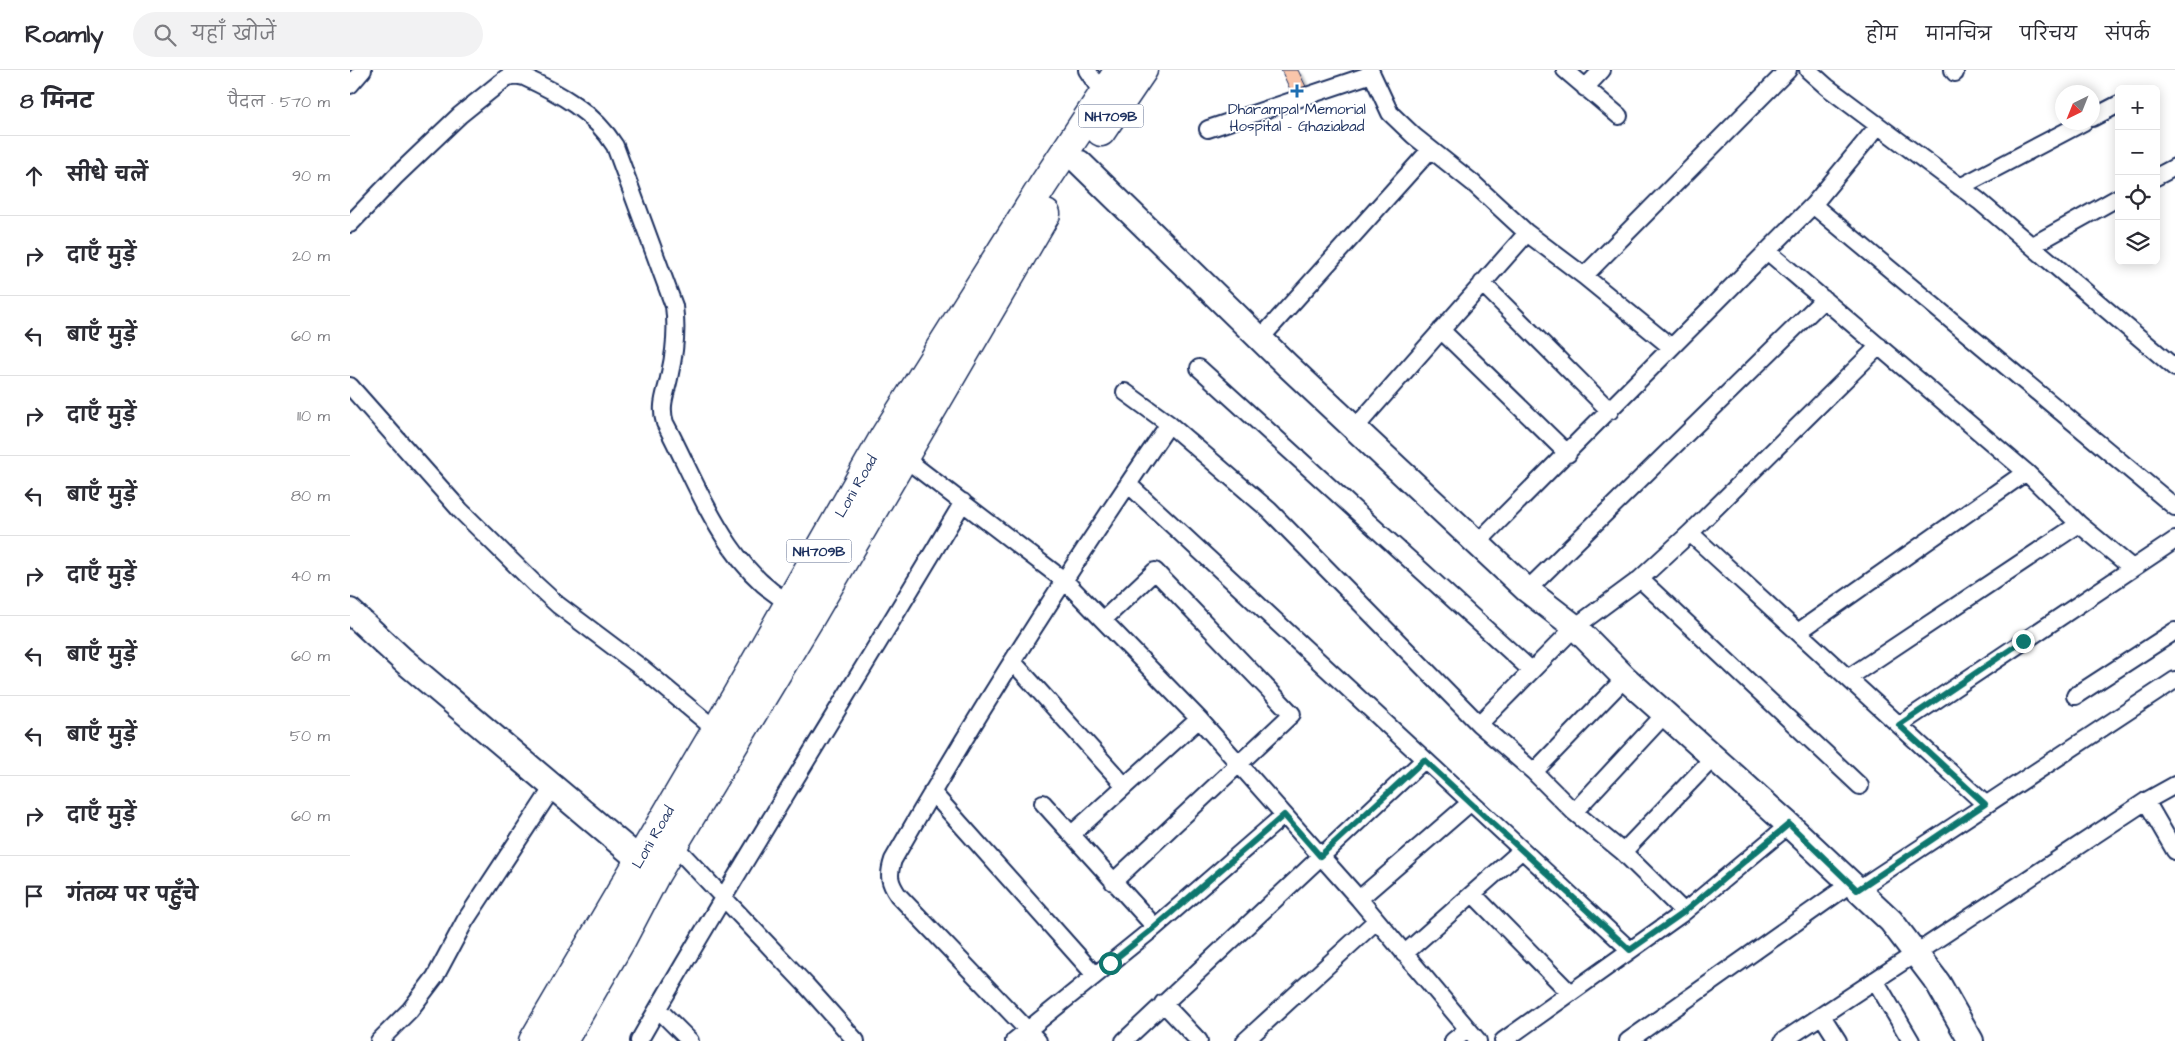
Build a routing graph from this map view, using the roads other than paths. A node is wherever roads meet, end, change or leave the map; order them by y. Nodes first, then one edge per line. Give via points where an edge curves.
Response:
1 (363, 70) edge
2 (1087, 70) edge
3 (1119, 70) edge
4 (1143, 70) edge
5 (1565, 70) edge
6 (1602, 70) edge
7 (1788, 70) edge
8 (1808, 70) edge
9 (1371, 72) edge
10 (350, 85) edge
11 (1585, 88) junction
12 (1103, 94) junction
13 (2115, 106) edge
14 (2100, 114) edge
15 (1619, 116) dead end
16 (1878, 126) junction
17 (1208, 129) dead end
18 (2069, 130) edge
19 (1430, 150) junction
20 (1080, 163) junction
21 (2175, 167) edge
22 (2160, 175) edge
23 (1960, 187) junction
24 (2115, 199) edge
25 (1814, 205) junction
26 (350, 224) edge
27 (1527, 232) junction
28 (2033, 245) junction
29 (1767, 251) junction
30 (1584, 276) junction
31 (1482, 283) junction
32 (1824, 299) junction
33 (1441, 330) junction
34 (1260, 339) junction
35 (1879, 346) junction
36 (1671, 347) junction
37 (1199, 368) dead end
38 (2175, 368) edge
39 (350, 386) edge
40 (1125, 392) dead end
41 (1610, 411) junction
42 (1169, 424) junction
43 (1355, 428) junction
44 (1568, 454) junction
45 (903, 457) junction
46 (2026, 472) junction
47 (1128, 484) junction
48 (963, 502) junction
49 (2175, 507) edge
50 (2080, 524) junction
51 (1690, 533) junction
52 (2175, 540) edge
53 (1477, 543) junction
54 (2132, 568) junction
55 (1640, 579) junction
56 (1065, 581) junction
57 (1527, 590) junction
58 (800, 609) junction
59 (350, 611) edge
60 (1103, 620) junction
61 (1575, 627) junction
62 (2175, 631) edge
63 (1798, 632) junction
64 (1013, 662) junction
65 (1531, 670) junction
66 (1625, 678) junction
67 (1848, 678) junction
68 (2175, 680) edge
69 (2075, 696) dead end
70 (1665, 714) junction
71 (1199, 719) junction
72 (1479, 724) junction
73 (1899, 725) junction
74 (716, 730) junction
75 (1713, 758) junction
76 (1424, 760) junction
77 (1240, 765) junction
78 (1534, 772) junction
79 (2175, 785) edge
80 (1125, 786) junction
81 (1860, 786) dead end
82 (553, 787) junction
83 (932, 792) junction
84 (2146, 801) junction
85 (1471, 802) junction
86 (1043, 803) dead end
87 (1985, 804) junction
88 (1574, 812) junction
89 (1284, 815) junction
90 (1789, 824) junction
91 (1072, 834) junction
92 (666, 837) junction
93 (1522, 850) junction
94 (2175, 851) edge
95 (1623, 852) junction
96 (1320, 856) junction
97 (648, 867) junction
98 (1113, 882) junction
99 (1854, 887) junction
100 (1472, 894) junction
101 (723, 896) junction
102 (1359, 899) junction
103 (1684, 912) junction
104 (1376, 921) junction
105 (1155, 927) junction
106 (1630, 950) junction
107 (1916, 952) junction
108 (1404, 954) junction
109 (1094, 975) junction
110 (1875, 980) junction
111 (1570, 993) junction
112 (1163, 1003) junction
113 (658, 1009) junction
114 (1822, 1016) junction
115 (1033, 1035) edge
116 (1473, 1035) edge
117 (380, 1041) edge
118 (533, 1041) edge
119 (563, 1041) edge
120 (639, 1041) edge
121 (690, 1041) edge
122 (856, 1041) edge
123 (1014, 1041) edge
124 (1124, 1041) edge
125 (1199, 1041) edge
126 (1244, 1041) edge
127 (1453, 1041) edge
128 (1503, 1041) edge
129 (1628, 1041) edge
130 (1783, 1041) edge
131 (1838, 1041) edge
132 (1911, 1041) edge
133 (1971, 1041) edge

1 - 10 street
2 - 12 street
3 - 12 highway, Loni Road / NH709B
4 - 20 highway, Loni Road / NH709B
5 - 11 street
6 - 11 street
7 - 30 street
8 - 16 street
9 - 17 street
9 - 19 street via 1390,113
11 - 15 street
12 - 58 highway, Loni Road / NH709B via 884,437
13 - 14 street
16 - 23 street
16 - 25 street
18 - 23 street
19 - 27 street via 1473,183
19 - 34 street
20 - 34 street
20 - 45 highway, Loni Road / NH709B via 1051,206
21 - 22 street
23 - 28 street
24 - 28 street
25 - 29 street
25 - 49 street
26 - 58 street via 460,115 506,78 514,75 524,77 581,107 615,146 674,306 674,349 662,404 665,423 736,557 758,580
27 - 30 street
27 - 31 street
28 - 38 street
29 - 32 street
29 - 36 street
30 - 36 street
31 - 33 street
31 - 41 street
32 - 35 street
32 - 57 street
33 - 43 street
33 - 44 street
34 - 43 street
35 - 46 street
35 - 51 street
36 - 41 street
37 - 65 street
39 - 74 street via 460,510 534,583
40 - 42 street
41 - 44 street
42 - 47 street
42 - 72 street via 1269,510
43 - 53 street
44 - 53 street
45 - 48 street
45 - 58 highway, Loni Road / NH709B
46 - 50 street
46 - 63 street
47 - 56 street
47 - 76 street
48 - 56 street
48 - 101 street via 882,640
50 - 54 street
50 - 67 street
51 - 55 street
51 - 63 street
52 - 54 street
53 - 57 street
54 - 73 street
55 - 61 street
55 - 81 street
56 - 60 street
56 - 64 street
57 - 61 street
58 - 74 highway, Loni Road / NH709B
58 - 92 highway, Loni Road / NH709B
59 - 82 street
60 - 71 street
60 - 77 street via 1155,571 1292,714
61 - 65 street
61 - 66 street
62 - 69 street
63 - 67 street
64 - 80 street
64 - 83 street
65 - 72 street
66 - 70 street
66 - 78 street
67 - 73 street
68 - 87 street
70 - 75 street
70 - 88 street
71 - 77 street
71 - 80 street
72 - 78 street
73 - 87 street
74 - 92 highway, Loni Road / NH709B
75 - 90 street
75 - 95 street
76 - 85 street
76 - 96 street
77 - 89 street
77 - 98 street
78 - 88 street
79 - 84 street
80 - 91 street
82 - 97 street
82 - 117 street via 465,921 426,990
83 - 109 street
83 - 115 street via 893,860 889,871 890,883
84 - 94 street
84 - 107 street
85 - 93 street
85 - 102 street
86 - 91 street
87 - 99 street
88 - 95 street
89 - 96 street
89 - 105 street
90 - 99 street
90 - 103 street
91 - 98 street
92 - 97 highway, Loni Road / NH709B
92 - 101 street
93 - 100 street
93 - 106 street
95 - 103 street
96 - 102 street
96 - 112 street
97 - 118 highway, Loni Road / NH709B
97 - 119 highway, Loni Road / NH709B via 622,939
98 - 105 street
99 - 107 street via 1891,921
99 - 129 street
100 - 108 street
100 - 111 street
101 - 113 street
101 - 122 street
102 - 104 street
103 - 106 street
104 - 108 street
104 - 126 street
105 - 109 street
106 - 111 street
107 - 110 street
107 - 133 street
108 - 116 street
109 - 115 street
110 - 114 street
110 - 132 street
111 - 128 street
112 - 124 street
112 - 125 street
113 - 120 street
113 - 121 street
114 - 130 street
114 - 131 street
115 - 123 street
116 - 127 street

